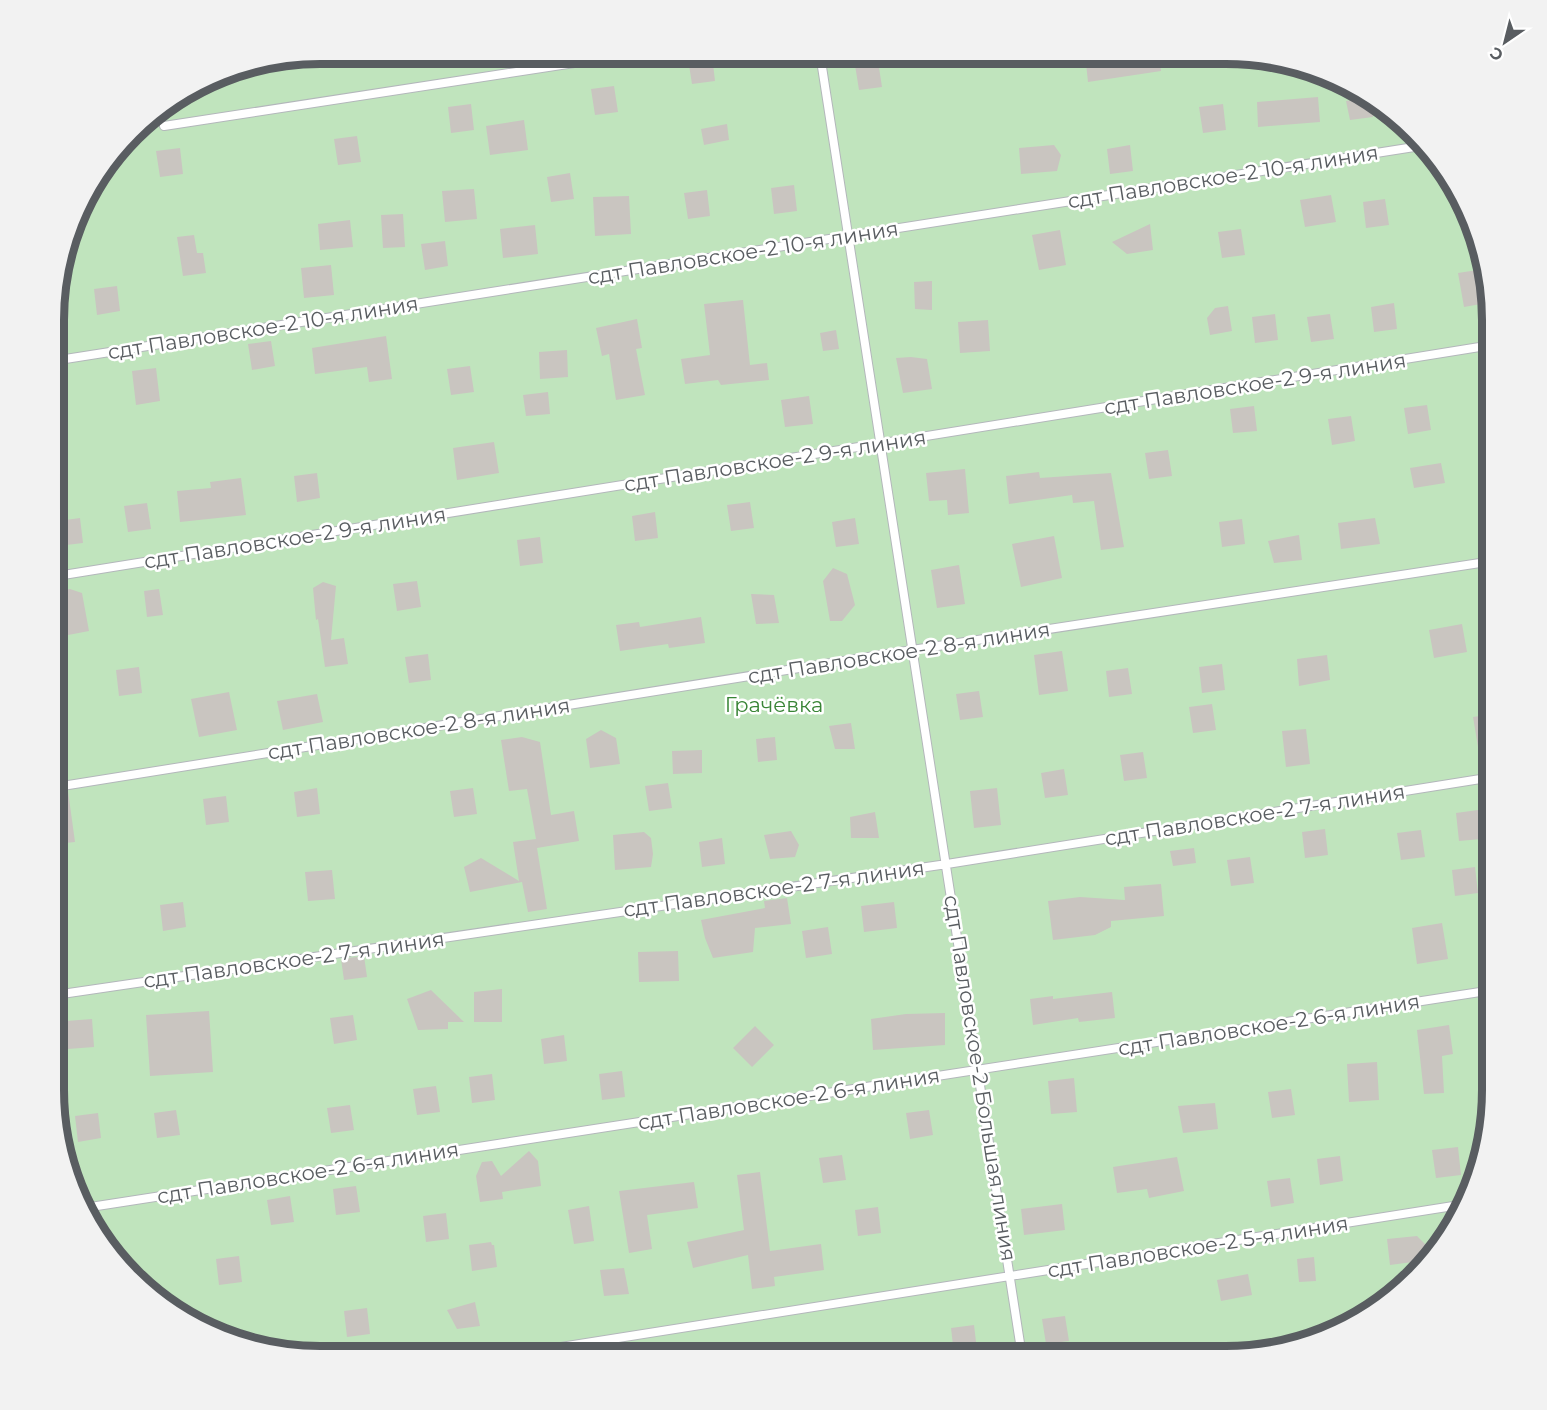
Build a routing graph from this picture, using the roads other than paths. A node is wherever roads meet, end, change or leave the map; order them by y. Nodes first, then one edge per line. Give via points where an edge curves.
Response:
1 (568, 64) edge
2 (822, 64) edge
3 (164, 126) dead end
4 (1414, 147) edge
5 (849, 237) junction
6 (1482, 347) edge
7 (64, 359) edge
8 (882, 444) junction
9 (1482, 563) edge
10 (64, 575) edge
11 (912, 650) junction
12 (1482, 779) edge
13 (64, 786) edge
14 (947, 864) junction
15 (1482, 992) edge
16 (64, 994) edge
17 (978, 1070) junction
18 (1454, 1206) edge
19 (93, 1207) edge
20 (1010, 1276) junction
21 (567, 1346) edge
22 (1021, 1346) edge

1 - 3 lane
2 - 5 lane, сдт Павловское-2 Большая линия
4 - 5 lane, сдт Павловское-2 10-я линия
5 - 7 lane, сдт Павловское-2 10-я линия
5 - 8 lane, сдт Павловское-2 Большая линия
6 - 8 lane, сдт Павловское-2 9-я линия
8 - 10 lane, сдт Павловское-2 9-я линия
8 - 11 lane, сдт Павловское-2 Большая линия
9 - 11 lane, сдт Павловское-2 8-я линия
11 - 13 lane, сдт Павловское-2 8-я линия
11 - 14 lane, сдт Павловское-2 Большая линия
12 - 14 lane, сдт Павловское-2 7-я линия
14 - 16 lane, сдт Павловское-2 7-я линия
14 - 17 lane, сдт Павловское-2 Большая линия
15 - 17 lane, сдт Павловское-2 6-я линия
17 - 19 lane, сдт Павловское-2 6-я линия
17 - 20 lane, сдт Павловское-2 Большая линия
18 - 20 lane, сдт Павловское-2 5-я линия
20 - 21 lane, сдт Павловское-2 5-я линия
20 - 22 lane, сдт Павловское-2 Большая линия

